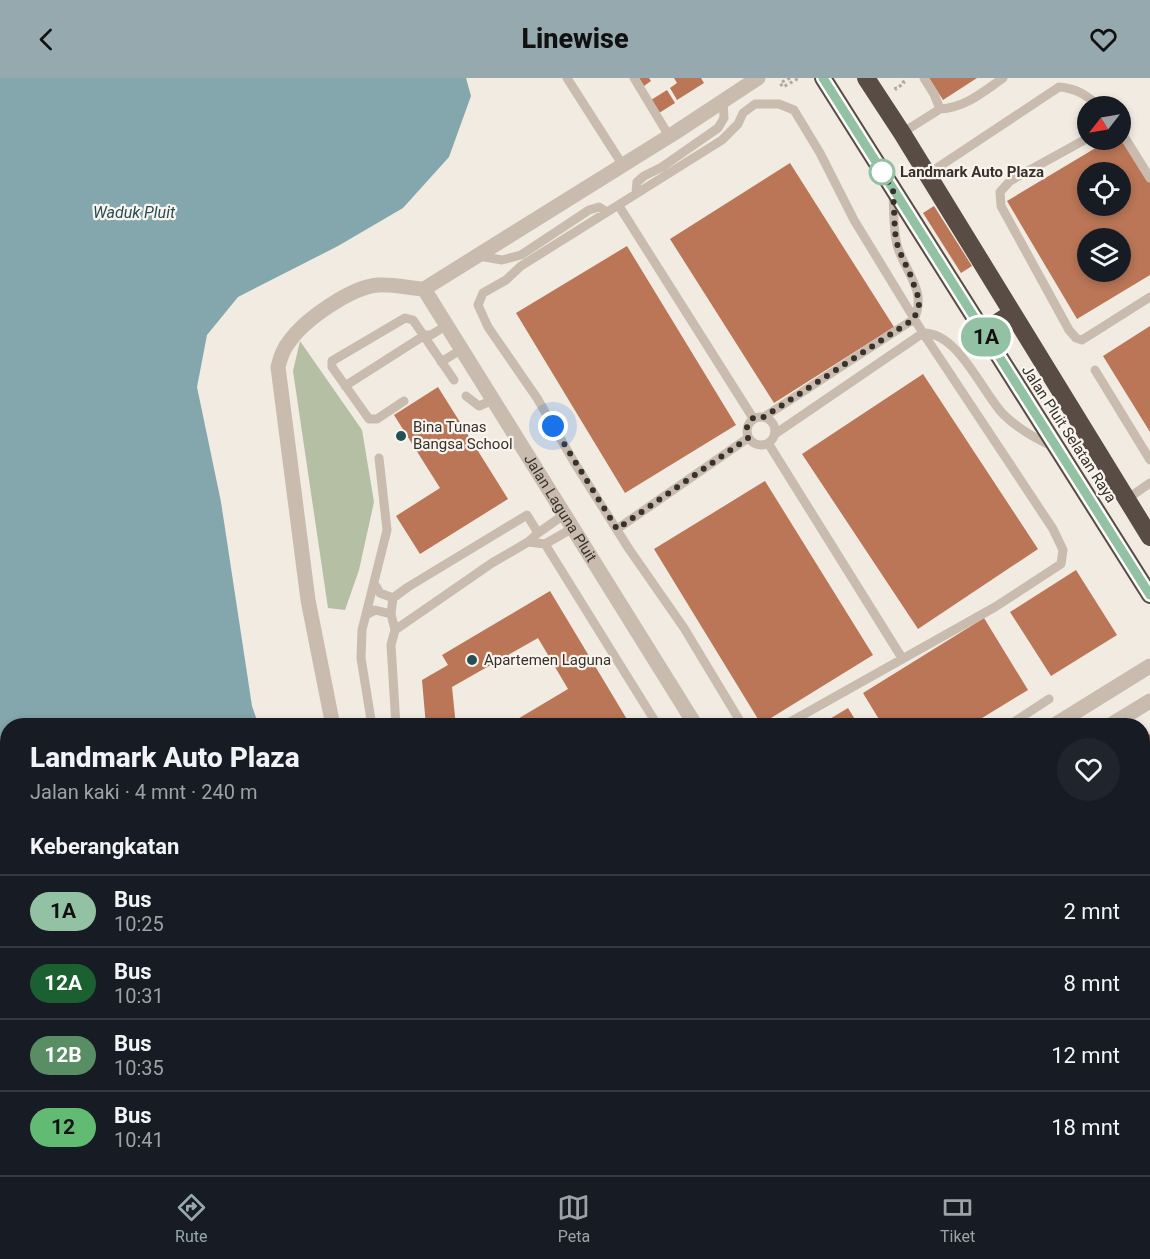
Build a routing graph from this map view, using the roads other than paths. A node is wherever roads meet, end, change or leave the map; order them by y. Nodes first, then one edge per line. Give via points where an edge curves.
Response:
1 (567, 78) edge
2 (634, 78) edge
3 (758, 78) edge
4 (823, 78) edge
5 (866, 78) edge
6 (924, 78) edge
7 (1003, 78) edge
8 (1087, 96) edge
9 (723, 101) junction
10 (939, 109) junction
11 (902, 133) junction
12 (669, 136) junction
13 (1077, 144) edge
14 (1131, 148) edge
15 (622, 164) junction
16 (928, 174) junction
17 (1150, 178) edge
18 (893, 189) junction
19 (636, 193) junction
20 (619, 206) junction
21 (607, 212) junction
22 (478, 255) junction
23 (424, 289) junction
24 (1150, 297) edge
25 (1012, 313) junction
26 (914, 319) junction
27 (447, 325) junction
28 (983, 332) junction
29 (923, 333) junction
30 (425, 335) junction
31 (462, 349) junction
32 (441, 362) junction
33 (1095, 370) dead end
34 (454, 380) dead end
35 (345, 386) junction
36 (466, 396) dead end
37 (493, 400) junction
38 (404, 401) dead end
39 (764, 417) junction
40 (753, 418) junction
41 (775, 434) junction
42 (748, 438) junction
43 (768, 443) junction
44 (1059, 449) junction
45 (379, 458) dead end
46 (1150, 460) edge
47 (1150, 483) edge
48 (1127, 499) junction
49 (569, 521) junction
50 (617, 529) junction
51 (1148, 530) edge
52 (538, 533) junction
53 (528, 542) junction
54 (545, 544) junction
55 (374, 584) junction
56 (1150, 595) edge
57 (393, 598) junction
58 (391, 614) junction
59 (366, 615) junction
60 (395, 630) junction
61 (902, 658) junction
62 (1150, 666) edge
63 (1049, 699) dead end
64 (1150, 701) edge
65 (331, 718) edge
66 (371, 718) edge
67 (396, 718) edge
68 (653, 718) edge
69 (691, 718) edge
70 (738, 718) edge
71 (797, 718) edge
72 (1020, 718) edge
73 (1066, 718) edge
74 (1122, 718) edge

1 - 15 lane
2 - 12 lane
3 - 9 street
4 - 18 highway, Jalan Pluit Selatan Raya
5 - 11 highway, Jalan Pluit Selatan Raya
6 - 10 lane
7 - 10 lane via 969,102 953,109
8 - 16 lane via 1070,87 1059,87
9 - 12 street
9 - 19 lane via 724,118 718,128 644,176 637,182
10 - 11 lane
11 - 16 highway, Jalan Pluit Selatan Raya
12 - 15 street
13 - 24 lane via 1010,181 1000,192 1001,206 1076,338 1082,340
14 - 17 lane
15 - 22 street
16 - 25 highway, Jalan Pluit Selatan Raya
18 - 26 lane via 898,248 920,302
18 - 28 highway, Jalan Pluit Selatan Raya
19 - 20 lane
19 - 26 lane via 722,140 755,104 779,104 794,110
20 - 21 lane
20 - 40 lane
21 - 22 lane via 599,207 589,210 521,255 502,260
21 - 50 lane via 483,293 478,305 488,327 537,398
22 - 23 street
23 - 27 street, Jalan Laguna Pluit
23 - 65 street via 378,285 358,289 338,300 289,341 278,368 308,600
25 - 28 highway
25 - 48 highway, Jalan Pluit Selatan Raya
26 - 29 lane
26 - 39 lane
27 - 30 lane
27 - 31 street, Jalan Laguna Pluit
28 - 44 highway, Jalan Pluit Selatan Raya
29 - 41 lane
29 - 44 lane via 932,333 972,368 997,407 1016,426
29 - 61 lane via 1063,550 1061,564 1052,571
30 - 32 lane
30 - 35 lane
30 - 35 lane via 413,320 405,318 332,361
31 - 32 lane
31 - 37 street, Jalan Laguna Pluit
32 - 34 lane
33 - 46 lane
35 - 38 lane via 369,419 377,419
36 - 37 lane via 479,406
37 - 49 street, Jalan Laguna Pluit
39 - 40 lane
39 - 41 lane via 771,420
40 - 42 lane via 747,427
41 - 43 lane
42 - 43 lane via 761,445
42 - 50 lane
43 - 61 lane
44 - 56 highway, Jalan Pluit Selatan Raya
45 - 55 lane via 387,530
47 - 48 lane
48 - 51 highway, Jalan Pluit Selatan Raya
49 - 52 lane
49 - 54 lane
49 - 69 street, Jalan Laguna Pluit
50 - 70 lane
52 - 53 lane
52 - 57 lane via 527,515
53 - 54 lane
53 - 60 lane
54 - 68 lane
55 - 57 lane via 380,593
55 - 59 lane
57 - 58 lane
58 - 59 lane via 375,610
58 - 60 lane
59 - 66 lane via 361,658
60 - 67 lane via 391,645
61 - 71 lane
62 - 73 street
63 - 72 lane
64 - 74 street

